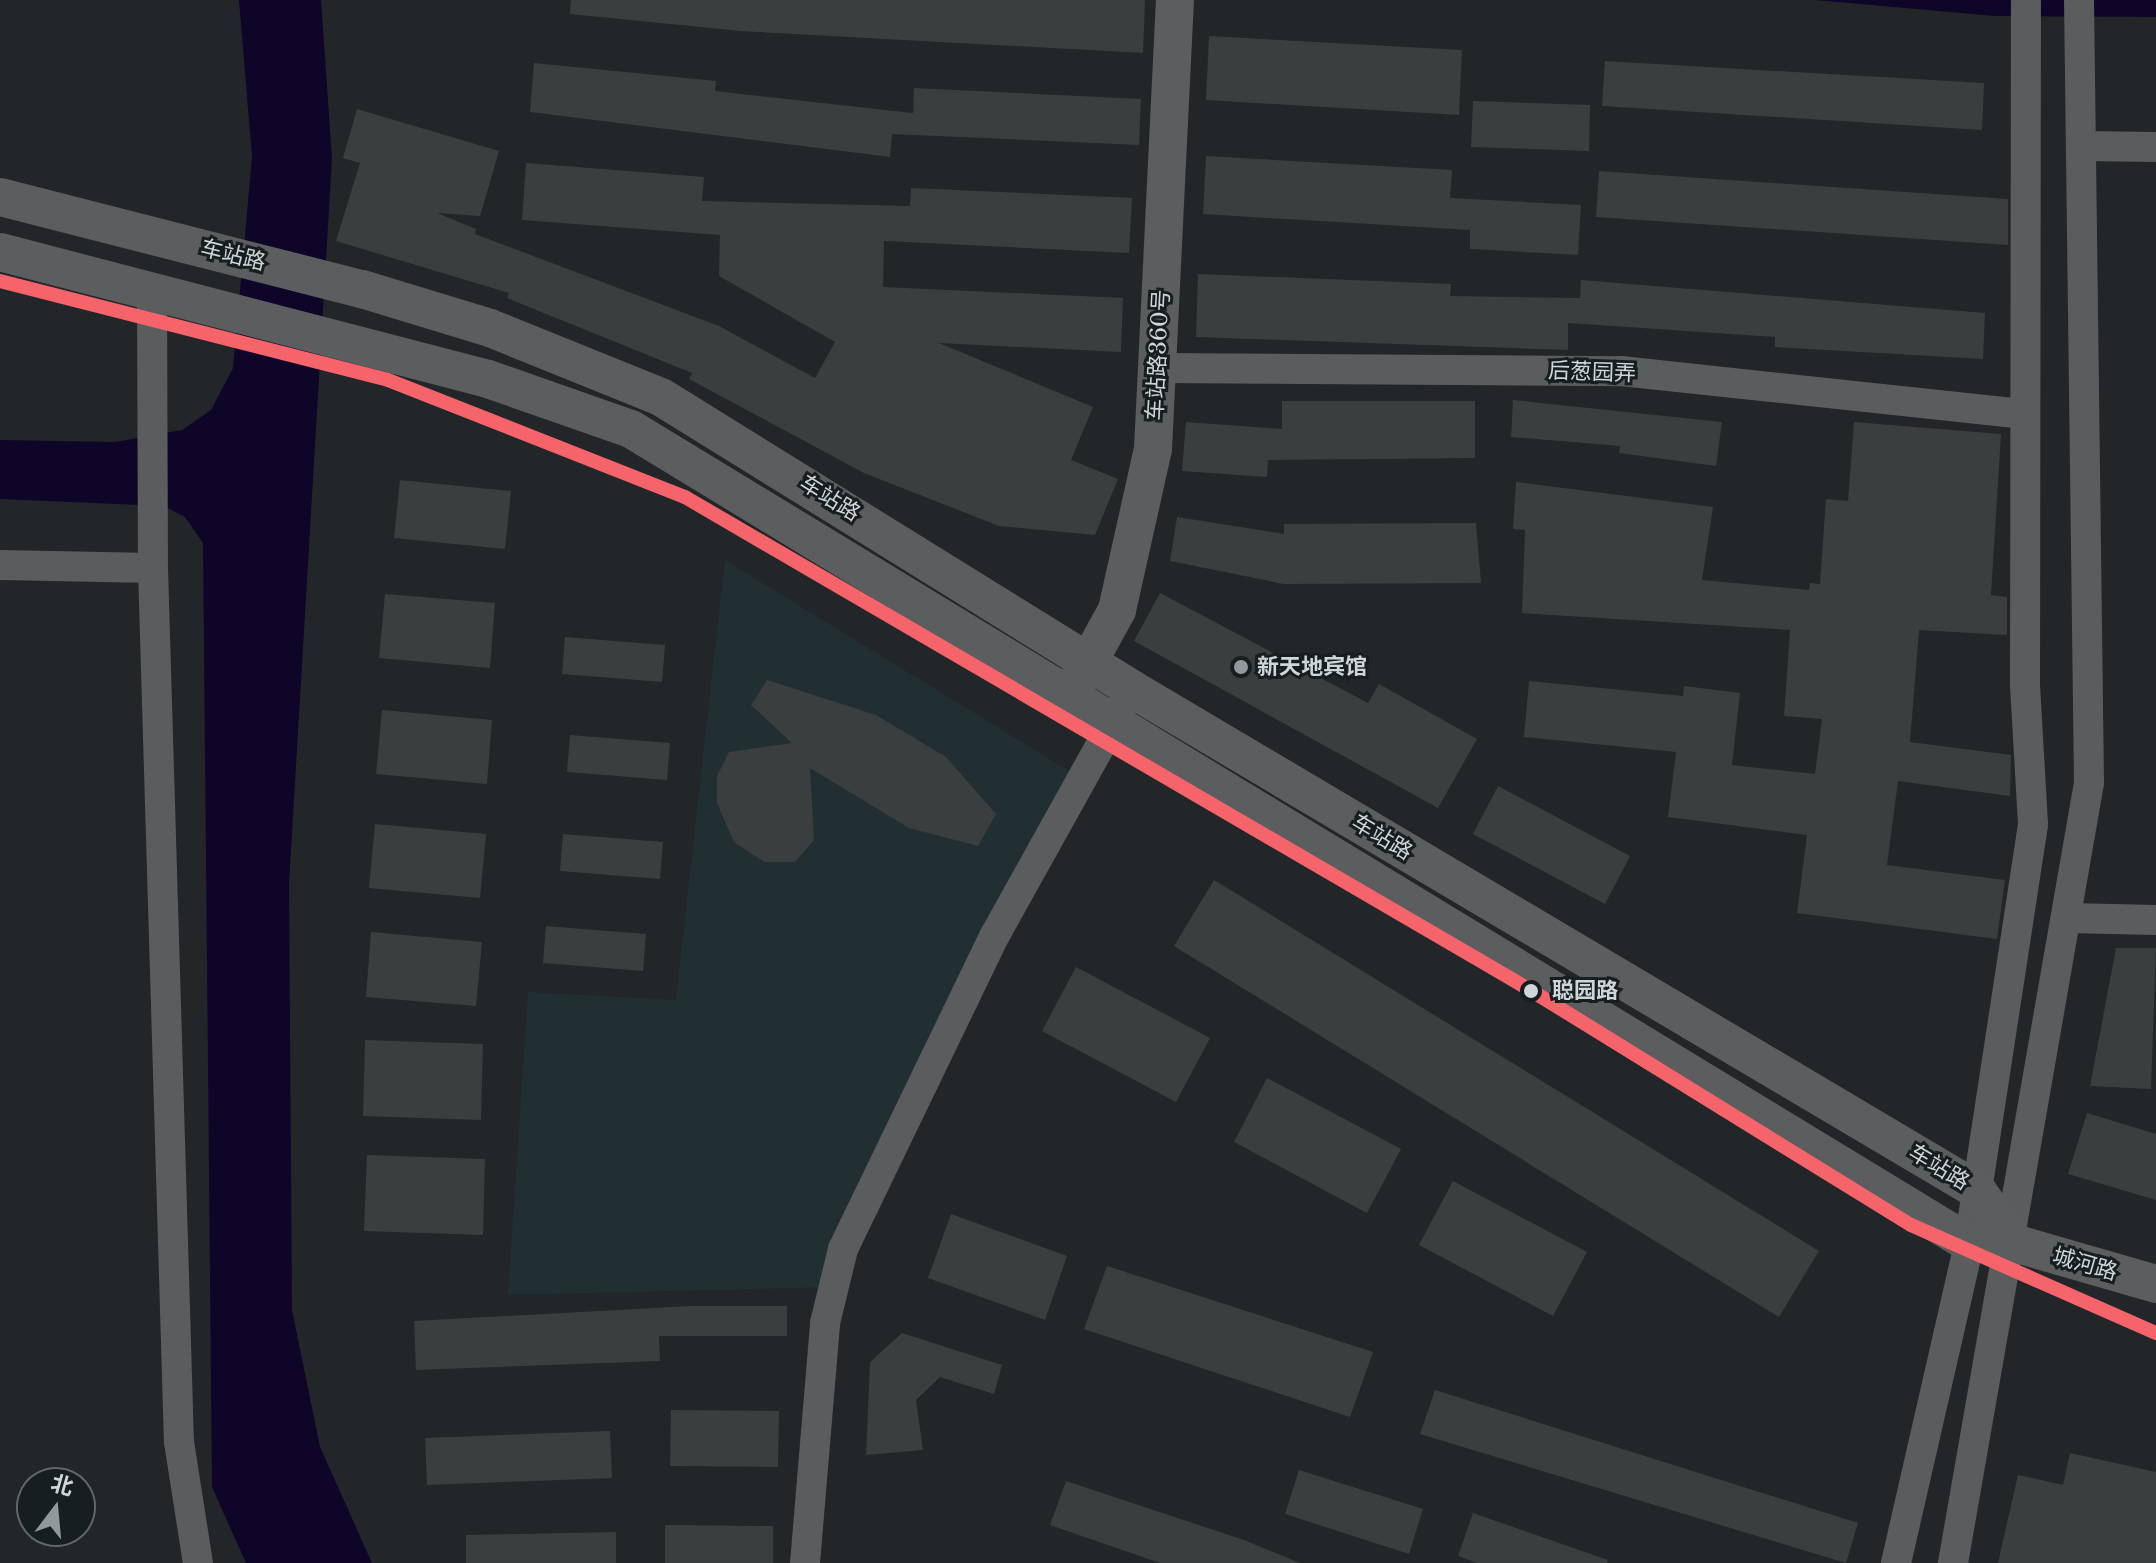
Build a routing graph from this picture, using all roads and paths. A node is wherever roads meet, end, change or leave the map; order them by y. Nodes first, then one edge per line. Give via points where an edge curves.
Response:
1 (1175, 0) edge
2 (2026, 0) edge
3 (2079, 0) edge
4 (2081, 146) junction
5 (2156, 147) edge
6 (0, 197) edge
7 (0, 252) edge
8 (152, 290) junction
9 (1157, 368) junction
10 (2025, 414) junction
11 (0, 565) edge
12 (153, 568) junction
13 (1091, 662) junction
14 (1132, 689) junction
15 (1070, 694) junction
16 (1113, 724) junction
17 (2068, 918) junction
18 (2156, 920) edge
19 (1977, 1190) junction
20 (1969, 1243) junction
21 (2014, 1243) junction
22 (2156, 1284) edge
23 (198, 1563) edge
24 (805, 1563) edge
25 (1896, 1563) edge
26 (1953, 1563) edge

1 - 9 main road, 车站路360号
2 - 10 street
3 - 4 street
4 - 5 street
4 - 17 street via 2089,783
6 - 13 main road, 车站路 via 362,289 490,328 661,397
7 - 8 main road, 车站路
8 - 12 street
8 - 15 main road, 车站路 via 488,379 631,429
9 - 10 street, 后葱园弄 via 1621,371
9 - 13 main road, 车站路360号 via 1153,449 1117,610
10 - 19 street via 2025,685 2033,824
11 - 12 street
12 - 23 street via 179,1442
13 - 14 main road, 车站路
13 - 15 main road, 车站路360号
14 - 16 street
14 - 19 main road, 车站路
15 - 16 main road, 车站路
16 - 20 main road, 车站路
16 - 24 street via 995,935 843,1249 825,1323
17 - 18 street
17 - 21 street
19 - 20 street
19 - 21 main road, 车站路
20 - 21 main road
20 - 25 street
21 - 22 main road, 城河路
21 - 26 street

